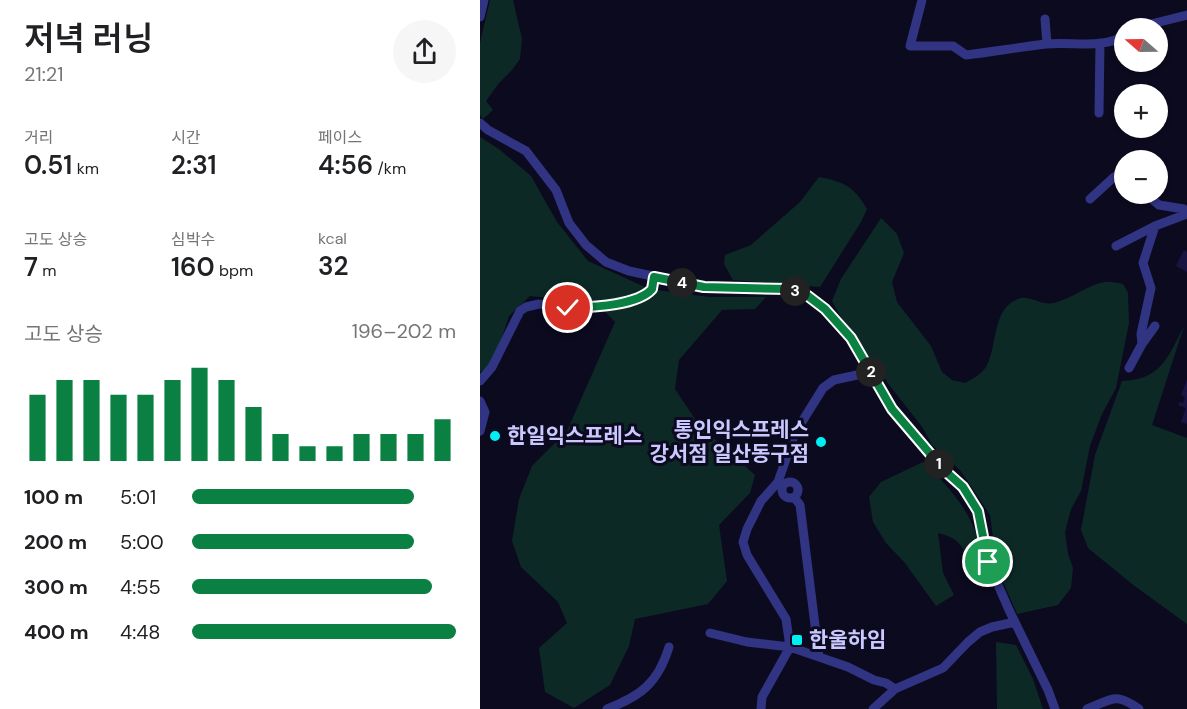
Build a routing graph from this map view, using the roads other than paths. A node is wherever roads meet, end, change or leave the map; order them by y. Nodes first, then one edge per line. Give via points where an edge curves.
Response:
1 (484, 0) edge
2 (922, 0) edge
3 (1187, 15) edge
4 (480, 17) edge
5 (1045, 20) dead end
6 (1168, 20) edge
7 (1114, 41) edge
8 (1100, 43) junction
9 (1047, 44) junction
10 (1099, 112) dead end
11 (480, 123) edge
12 (1114, 177) edge
13 (1090, 199) dead end
14 (1158, 204) edge
15 (1187, 213) edge
16 (1155, 226) junction
17 (1116, 246) dead end
18 (654, 277) junction
19 (1155, 326) dead end
20 (1142, 344) junction
21 (1129, 368) dead end
22 (871, 372) junction
23 (480, 381) edge
24 (480, 401) edge
25 (480, 431) edge
26 (781, 484) junction
27 (1015, 622) junction
28 (710, 633) dead end
29 (669, 647) dead end
30 (790, 647) junction
31 (819, 657) junction
32 (895, 689) junction
33 (607, 709) edge
34 (761, 709) edge
35 (873, 709) edge
36 (1055, 709) edge
37 (1088, 709) edge
38 (1139, 709) edge

1 - 4 street
2 - 9 street via 910,46 953,46 966,55
3 - 6 street
5 - 9 street
7 - 8 street
8 - 9 street
8 - 10 street
11 - 18 street via 526,151 556,190 569,223 586,245 606,262
12 - 13 street
14 - 15 street
15 - 16 street
16 - 17 street
16 - 20 street via 1143,263 1151,288
18 - 22 street via 704,287 788,289 808,296 851,338
18 - 23 street via 652,289 638,299 576,308 534,304 520,311 492,367
19 - 20 street
20 - 21 street
22 - 26 street via 834,380 823,388 795,433
22 - 27 street via 892,409 963,487 978,511 988,562
24 - 25 street via 485,412
26 - 30 street via 761,501 743,542 786,619
26 - 31 street via 794,484 797,491 794,497 800,505
27 - 32 street via 980,632 943,668
27 - 36 street
28 - 30 street
29 - 33 street via 655,678 641,693
30 - 31 street
30 - 34 street via 762,697
31 - 32 street
32 - 35 street
37 - 38 street via 1117,698 1124,698

